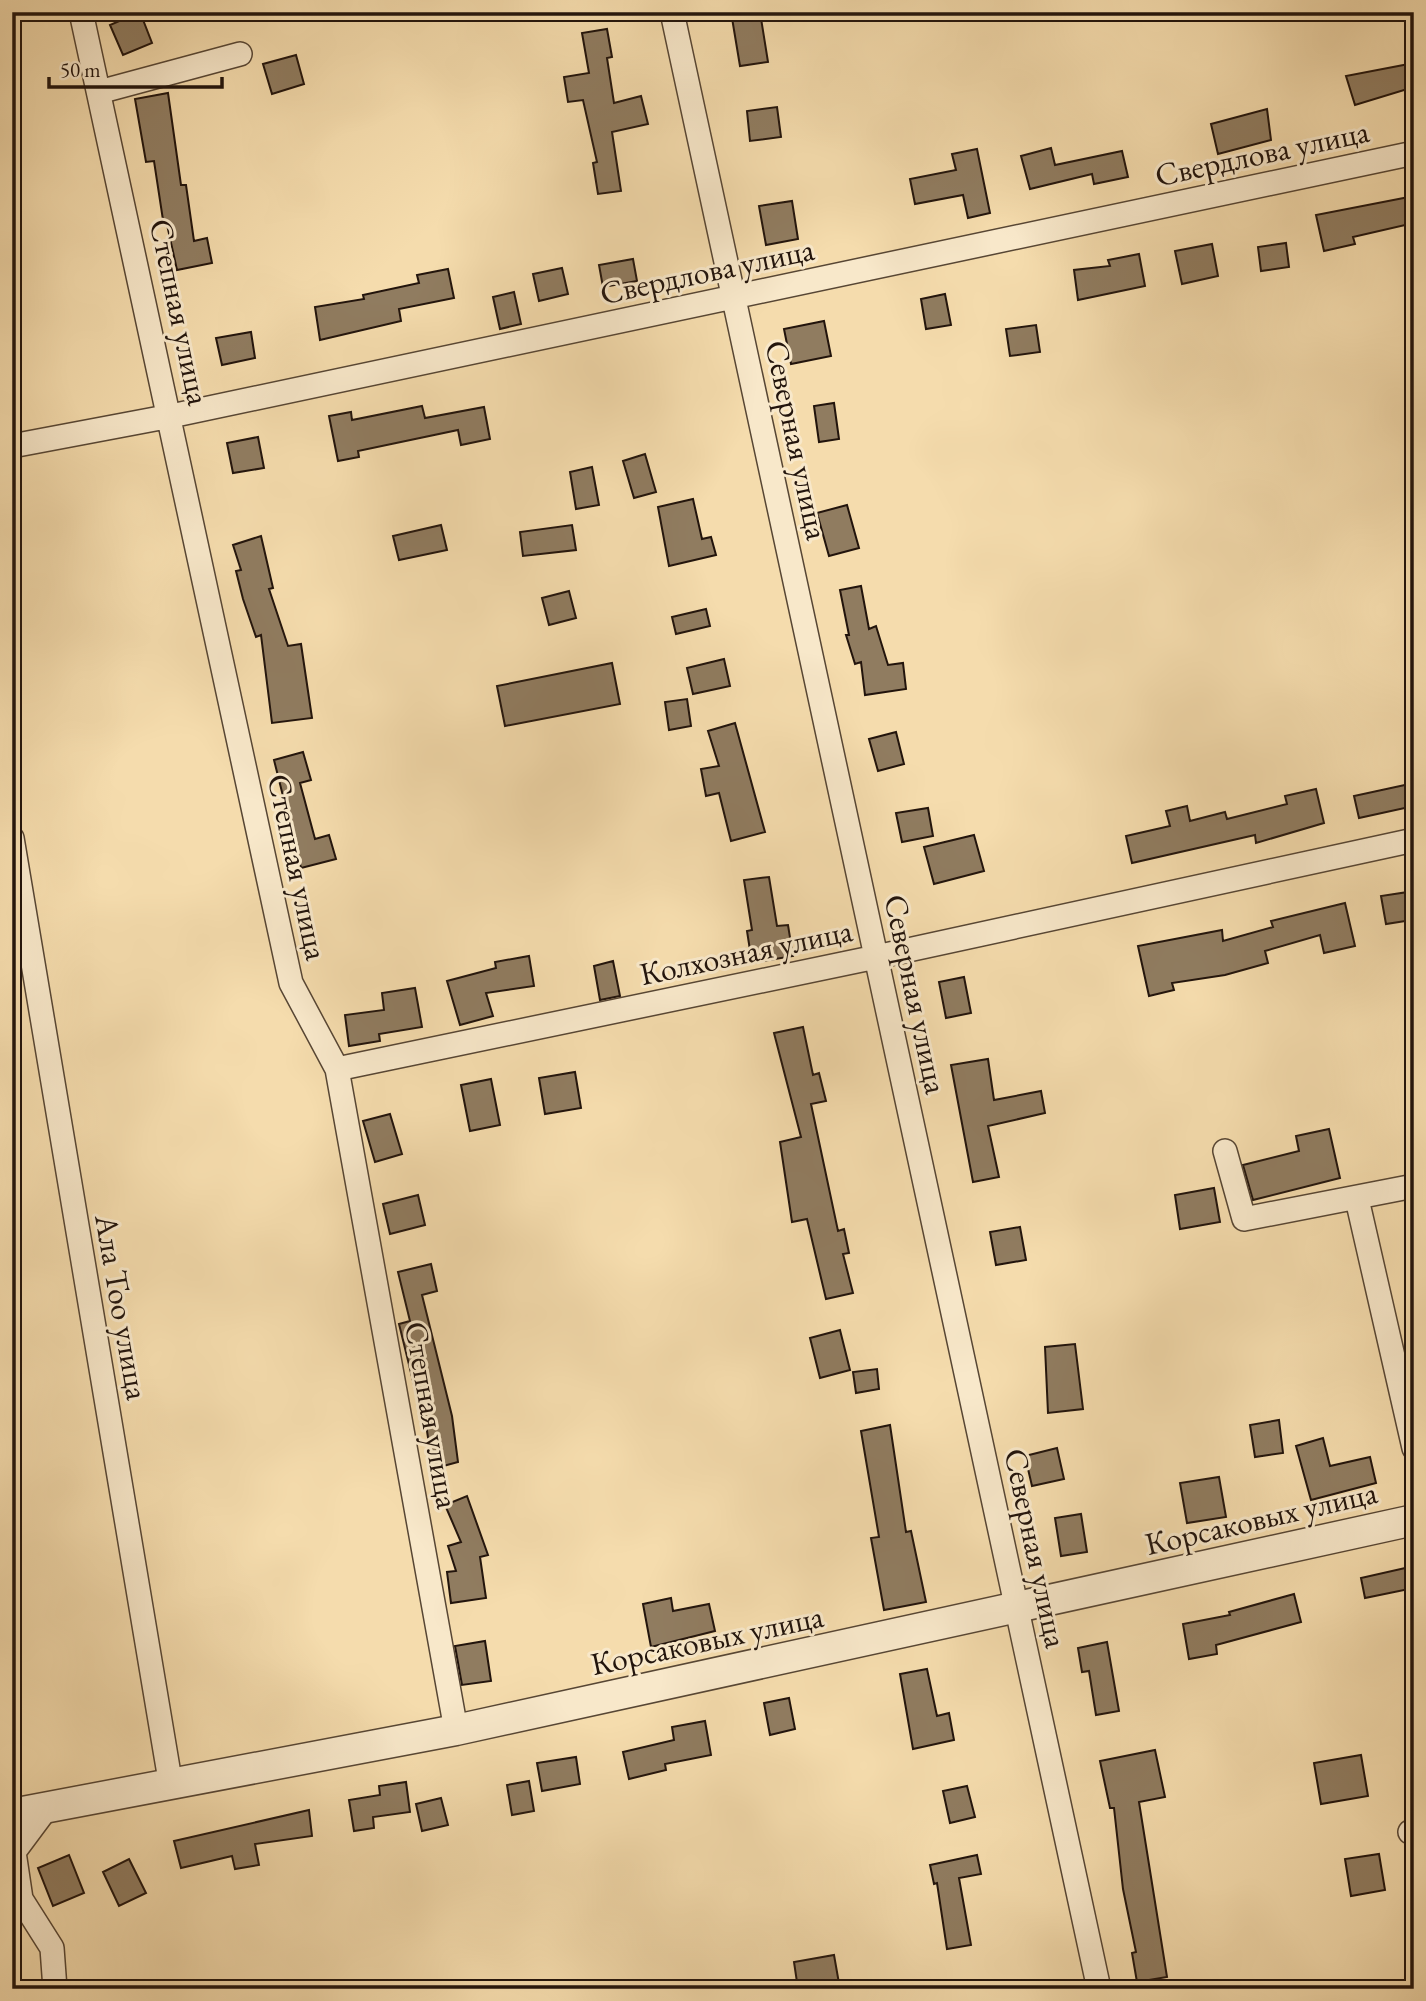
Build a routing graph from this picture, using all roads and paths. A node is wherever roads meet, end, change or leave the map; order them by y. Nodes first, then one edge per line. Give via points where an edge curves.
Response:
1 (81, 12) edge
2 (672, 12) edge
3 (240, 54) dead end
4 (99, 92) junction
5 (1414, 153) edge
6 (734, 298) junction
7 (171, 415) junction
8 (12, 446) edge
9 (12, 838) edge
10 (1414, 840) edge
11 (876, 957) junction
12 (337, 1069) junction
13 (1226, 1151) dead end
14 (1414, 1186) edge
15 (1357, 1199) junction
16 (1414, 1448) edge
17 (1414, 1520) edge
18 (1017, 1609) junction
19 (456, 1730) junction
20 (171, 1786) junction
21 (46, 1809) junction
22 (12, 1814) edge
23 (55, 1989) edge
24 (1099, 1989) edge

1 - 4 street, Степная улица
2 - 6 street, Северная улица
3 - 4 street
4 - 7 street, Степная улица
5 - 6 street, Свердлова улица
6 - 7 street, Свердлова улица
6 - 11 street, Северная улица
7 - 8 street, Свердлова улица
7 - 12 street, Степная улица via 291,984
9 - 20 street, Ала Тоо улица
10 - 11 street, Колхозная улица
11 - 12 street, Колхозная улица
11 - 18 street, Северная улица
12 - 19 street, Степная улица
13 - 15 street via 1244,1219
14 - 15 street
15 - 16 street
17 - 18 street, Корсаковых улица
18 - 19 street, Корсаковых улица
18 - 24 street, Северная улица
19 - 20 street, Корсаковых улица
20 - 21 street, Корсаковых улица
21 - 22 street, Корсаковых улица
21 - 23 street via 14,1852 20,1899 51,1948

